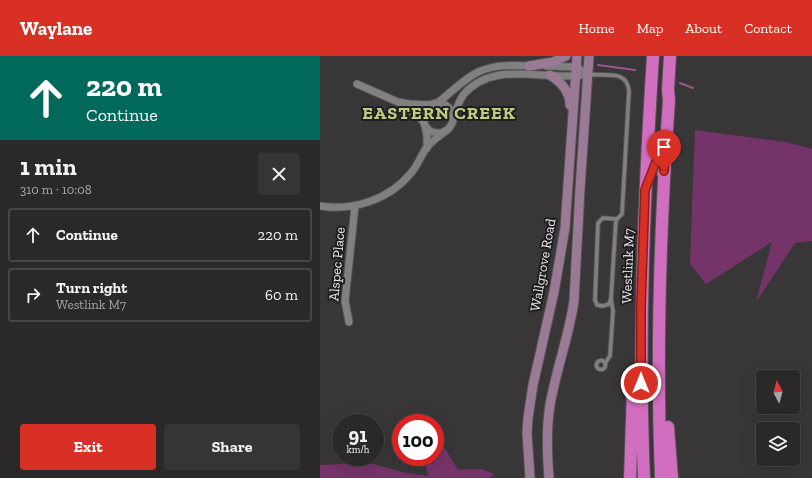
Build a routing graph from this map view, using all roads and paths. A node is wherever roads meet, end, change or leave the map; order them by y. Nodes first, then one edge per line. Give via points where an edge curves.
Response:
1 (566, 56) edge
2 (577, 56) edge
3 (589, 56) edge
4 (653, 56) edge
5 (670, 56) edge
6 (676, 56) edge
7 (529, 66) junction
8 (576, 67) junction
9 (588, 74) junction
10 (550, 76) junction
11 (576, 77) junction
12 (357, 84) dead end
13 (669, 100) junction
14 (398, 102) junction
15 (434, 104) junction
16 (453, 116) junction
17 (425, 124) junction
18 (448, 129) junction
19 (648, 144) junction
20 (666, 144) junction
21 (426, 148) junction
22 (570, 152) junction
23 (655, 164) junction
24 (664, 185) junction
25 (645, 190) junction
26 (320, 206) edge
27 (355, 206) junction
28 (616, 219) junction
29 (611, 300) junction
30 (349, 322) dead end
31 (605, 363) dead end
32 (637, 423) junction
33 (664, 424) junction
34 (530, 478) edge
35 (549, 478) edge
36 (630, 478) edge
37 (644, 478) edge
38 (662, 478) edge
39 (672, 478) edge

1 - 7 main road via 554,62
2 - 8 main road, Wallgrove Road
3 - 9 main road, Wallgrove Road
4 - 19 highway, Westlink M7
5 - 13 highway
6 - 13 highway via 673,90
7 - 8 street
7 - 15 street via 500,66 478,72
8 - 9 street
8 - 11 main road, Wallgrove Road
9 - 11 street
9 - 28 lane via 622,77 629,85 622,214
9 - 35 main road, Wallgrove Road via 574,301 547,425
10 - 11 street
10 - 16 street via 497,75 473,86 463,96
10 - 22 main road via 560,82 569,94
11 - 22 main road, Wallgrove Road
12 - 14 street
13 - 20 highway
14 - 15 street
14 - 17 street via 416,114
15 - 16 street via 445,105
15 - 17 street via 425,112
16 - 18 street
17 - 18 street via 436,133
17 - 21 street
18 - 21 street
19 - 23 lane
19 - 25 highway, Westlink M7
20 - 23 lane
20 - 24 highway
21 - 27 street via 411,173 398,186 379,198
22 - 34 main road, Wallgrove Road via 560,261 528,418
23 - 24 lane
23 - 25 lane
24 - 33 highway via 659,374
25 - 32 highway, Westlink M7
26 - 27 street
27 - 30 street, Alspec Place via 345,301
28 - 29 lane
28 - 29 lane via 603,218 598,223 595,300 597,305 603,306
29 - 31 lane via 613,311 610,356
32 - 36 highway
32 - 37 highway
33 - 38 highway
33 - 39 highway

